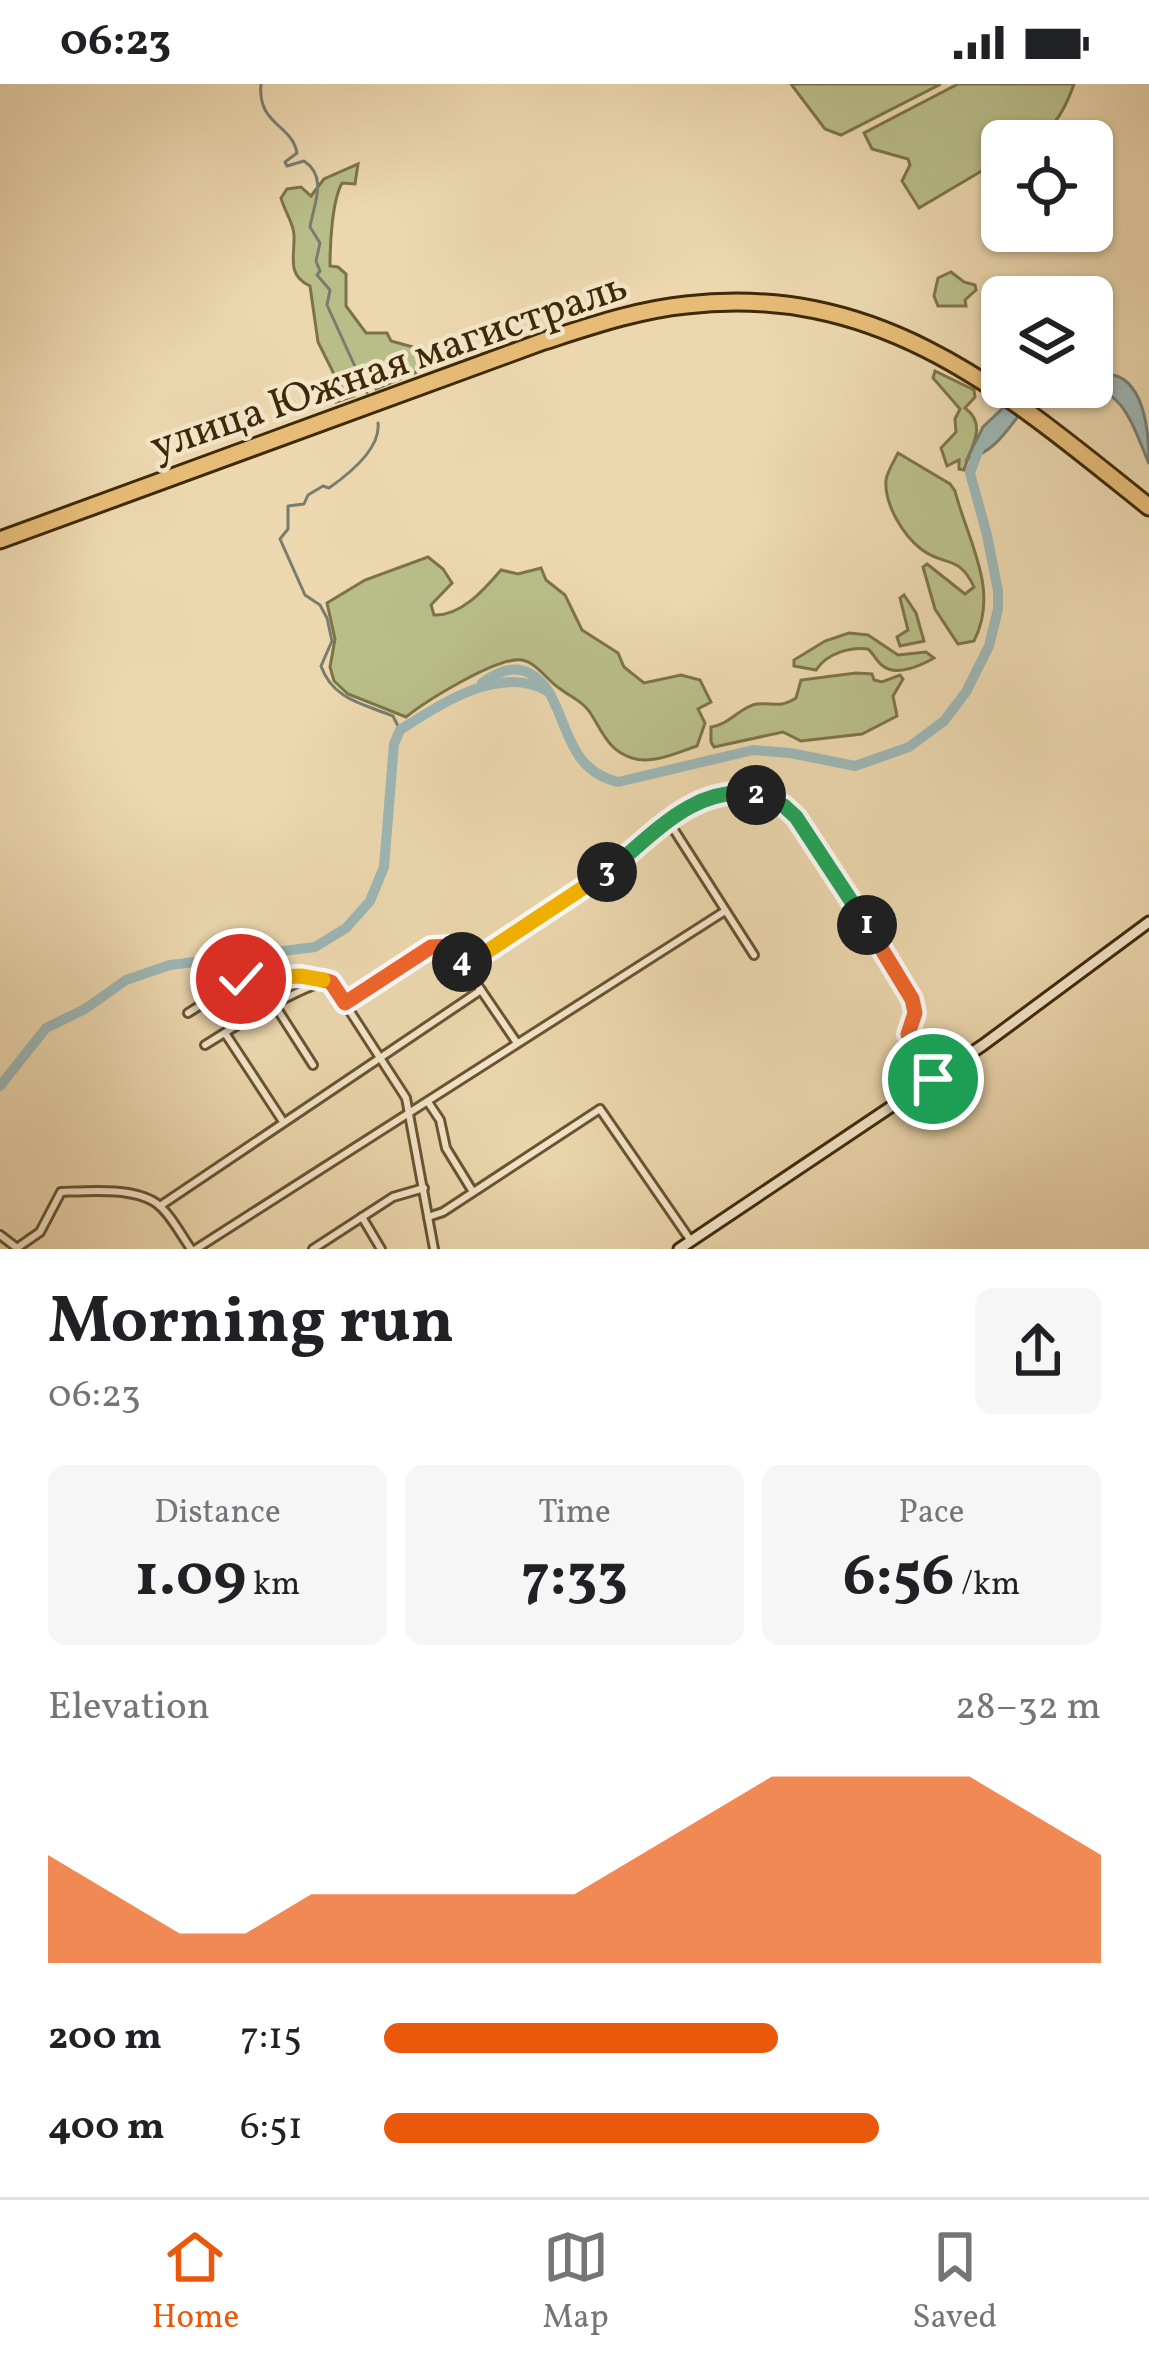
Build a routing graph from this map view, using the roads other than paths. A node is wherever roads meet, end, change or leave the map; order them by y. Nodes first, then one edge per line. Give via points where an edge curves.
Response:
1 (1149, 508) edge
2 (0, 540) edge
3 (669, 822) junction
4 (725, 911) junction
5 (1149, 922) edge
6 (754, 956) dead end
7 (465, 966) junction
8 (326, 980) junction
9 (481, 990) junction
10 (345, 1003) junction
11 (274, 1004) junction
12 (188, 1013) dead end
13 (225, 1033) junction
14 (517, 1043) junction
15 (205, 1045) dead end
16 (381, 1057) junction
17 (313, 1065) dead end
18 (933, 1079) junction
19 (428, 1102) junction
20 (409, 1110) junction
21 (283, 1121) junction
22 (424, 1188) junction
23 (473, 1192) junction
24 (160, 1206) junction
25 (362, 1217) junction
26 (428, 1217) junction
27 (0, 1235) edge
28 (691, 1241) junction
29 (318, 1248) edge
30 (194, 1249) edge
31 (382, 1249) edge
32 (434, 1249) edge
33 (679, 1249) edge

1 - 2 highway, улица Южная магистраль via 1006,395 928,349 850,319 779,304 688,304 544,340
3 - 4 street
3 - 7 street
3 - 18 street via 704,798 737,793 790,810 908,990 915,1013 908,1034
4 - 6 street
4 - 14 street
5 - 18 street
7 - 9 street
7 - 10 street via 451,946 431,947
8 - 10 street
8 - 11 street
8 - 12 street via 245,977
9 - 14 street
9 - 16 street
10 - 16 street
11 - 13 street
11 - 17 street
13 - 15 street
13 - 21 street
14 - 19 street
16 - 20 street
16 - 21 street
18 - 28 street
19 - 20 street
19 - 23 street
20 - 22 street
20 - 30 street
21 - 24 street
22 - 25 street
22 - 26 street
23 - 26 street
23 - 28 street via 600,1108
24 - 27 street via 139,1196 61,1192 36,1236 17,1248
24 - 30 street
25 - 29 street
25 - 31 street
26 - 32 street
28 - 33 street

